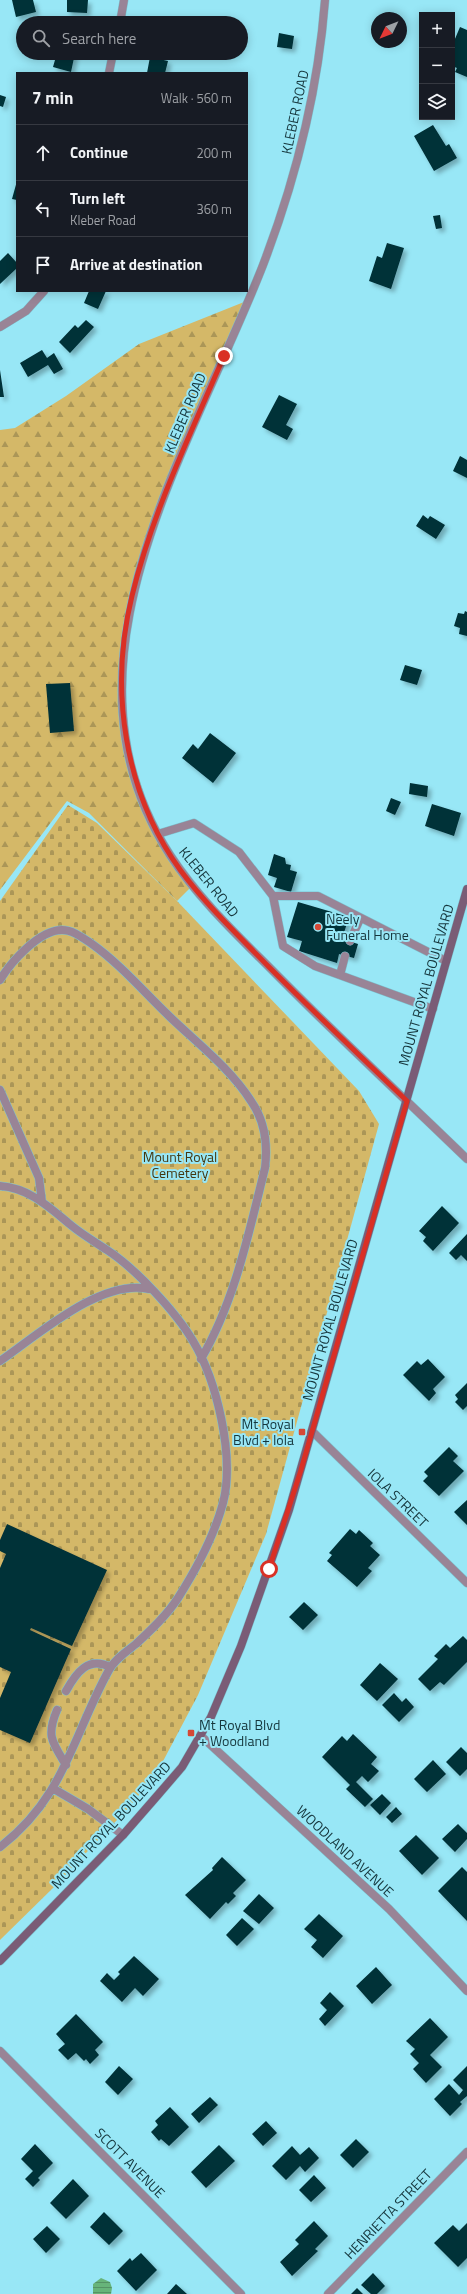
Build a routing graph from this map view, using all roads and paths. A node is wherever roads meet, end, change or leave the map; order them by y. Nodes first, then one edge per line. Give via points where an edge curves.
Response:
1 (124, 0) edge
2 (325, 0) edge
3 (121, 16) edge
4 (112, 60) edge
5 (109, 72) edge
6 (43, 292) edge
7 (0, 327) edge
8 (158, 834) junction
9 (467, 890) edge
10 (273, 896) junction
11 (360, 919) junction
12 (350, 941) dead end
13 (345, 956) dead end
14 (446, 961) junction
15 (340, 975) junction
16 (0, 980) edge
17 (433, 1009) junction
18 (0, 1090) edge
19 (407, 1101) junction
20 (467, 1159) edge
21 (0, 1186) edge
22 (42, 1202) junction
23 (150, 1290) junction
24 (201, 1359) junction
25 (0, 1361) edge
26 (312, 1431) junction
27 (467, 1583) edge
28 (110, 1667) junction
29 (66, 1691) dead end
30 (57, 1710) dead end
31 (201, 1736) junction
32 (66, 1765) junction
33 (54, 1788) junction
34 (123, 1835) junction
35 (0, 1847) edge
36 (0, 1961) edge
37 (467, 1991) edge
38 (0, 2051) edge
39 (467, 2152) edge
40 (241, 2294) edge
41 (328, 2294) edge

1 - 3 street
2 - 8 street, KLEBER ROAD via 312,101 289,194 249,300 157,516 131,599 122,659 123,712 132,768
4 - 5 street
6 - 7 street via 26,311
8 - 10 street via 194,823 239,852
8 - 19 street, KLEBER ROAD via 180,869 211,907
9 - 14 main road, MOUNT ROYAL BOULEVARD
10 - 11 street via 318,896
10 - 15 street via 283,946 315,966
11 - 12 street
11 - 14 street
13 - 15 street
14 - 17 main road, MOUNT ROYAL BOULEVARD
15 - 17 street
16 - 24 street via 23,952 45,935 62,930 82,937 105,954 228,1072 258,1113 265,1135 265,1168 222,1320
17 - 19 main road, MOUNT ROYAL BOULEVARD
18 - 22 street via 39,1178
19 - 20 street, KLEBER ROAD
19 - 26 main road, MOUNT ROYAL BOULEVARD
21 - 22 street via 19,1190
22 - 23 street via 74,1228 122,1260
23 - 24 street via 183,1326
23 - 25 street via 131,1287 101,1294
24 - 28 street via 216,1401 226,1443 224,1502 205,1553 177,1600 146,1635
26 - 27 street, IOLA STREET
26 - 31 main road, MOUNT ROYAL BOULEVARD via 269,1569 227,1680
28 - 29 street via 96,1663 84,1667 77,1672
28 - 32 street
30 - 32 street via 50,1733
31 - 34 main road, MOUNT ROYAL BOULEVARD via 182,1767
31 - 37 street, WOODLAND AVENUE via 389,1909
32 - 33 street
33 - 34 street
33 - 35 street via 22,1827
34 - 36 main road, MOUNT ROYAL BOULEVARD
38 - 40 street, SCOTT AVENUE
39 - 41 street, HENRIETTA STREET

